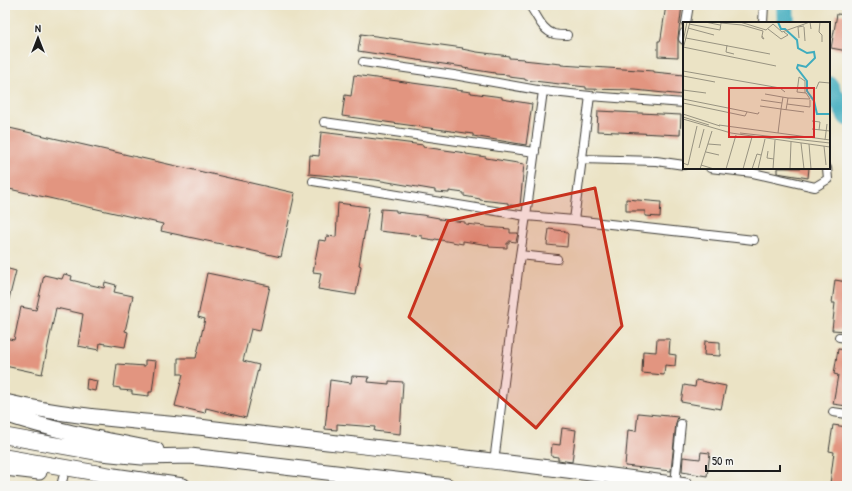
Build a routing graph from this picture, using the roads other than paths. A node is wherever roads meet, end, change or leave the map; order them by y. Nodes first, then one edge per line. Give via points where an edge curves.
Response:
1 (529, 5) edge
2 (689, 5) edge
3 (764, 5) edge
4 (686, 22) edge
5 (763, 22) edge
6 (568, 35) dead end
7 (363, 62) dead end
8 (543, 91) junction
9 (590, 96) junction
10 (683, 103) edge
11 (324, 122) dead end
12 (535, 152) junction
13 (581, 159) junction
14 (683, 165) edge
15 (719, 169) edge
16 (827, 169) edge
17 (313, 182) dead end
18 (526, 216) junction
19 (574, 220) junction
20 (754, 240) dead end
21 (520, 255) junction
22 (558, 259) dead end
23 (5, 402) edge
24 (833, 412) dead end
25 (5, 414) edge
26 (847, 414) edge
27 (681, 424) dead end
28 (5, 436) edge
29 (190, 456) junction
30 (5, 457) edge
31 (494, 462) junction
32 (5, 468) edge
33 (114, 476) junction
34 (63, 480) edge
35 (681, 485) edge
36 (183, 486) edge
37 (447, 486) edge

1 - 6 street via 542,25 550,32
2 - 4 street
3 - 5 street
7 - 8 street
8 - 9 street
8 - 12 street
9 - 10 street
9 - 13 street
11 - 12 street
12 - 18 street
13 - 14 street via 656,161
13 - 19 street
15 - 16 street via 753,173 815,187 828,178
17 - 18 street
18 - 19 street
18 - 21 street
19 - 20 street
21 - 22 street
21 - 31 street
23 - 31 highway via 88,417 217,429
24 - 26 street
25 - 29 highway via 82,435
27 - 35 street
28 - 29 highway via 101,453 142,457
29 - 37 highway
30 - 33 highway
31 - 35 highway
32 - 34 highway
33 - 34 highway
33 - 36 highway

